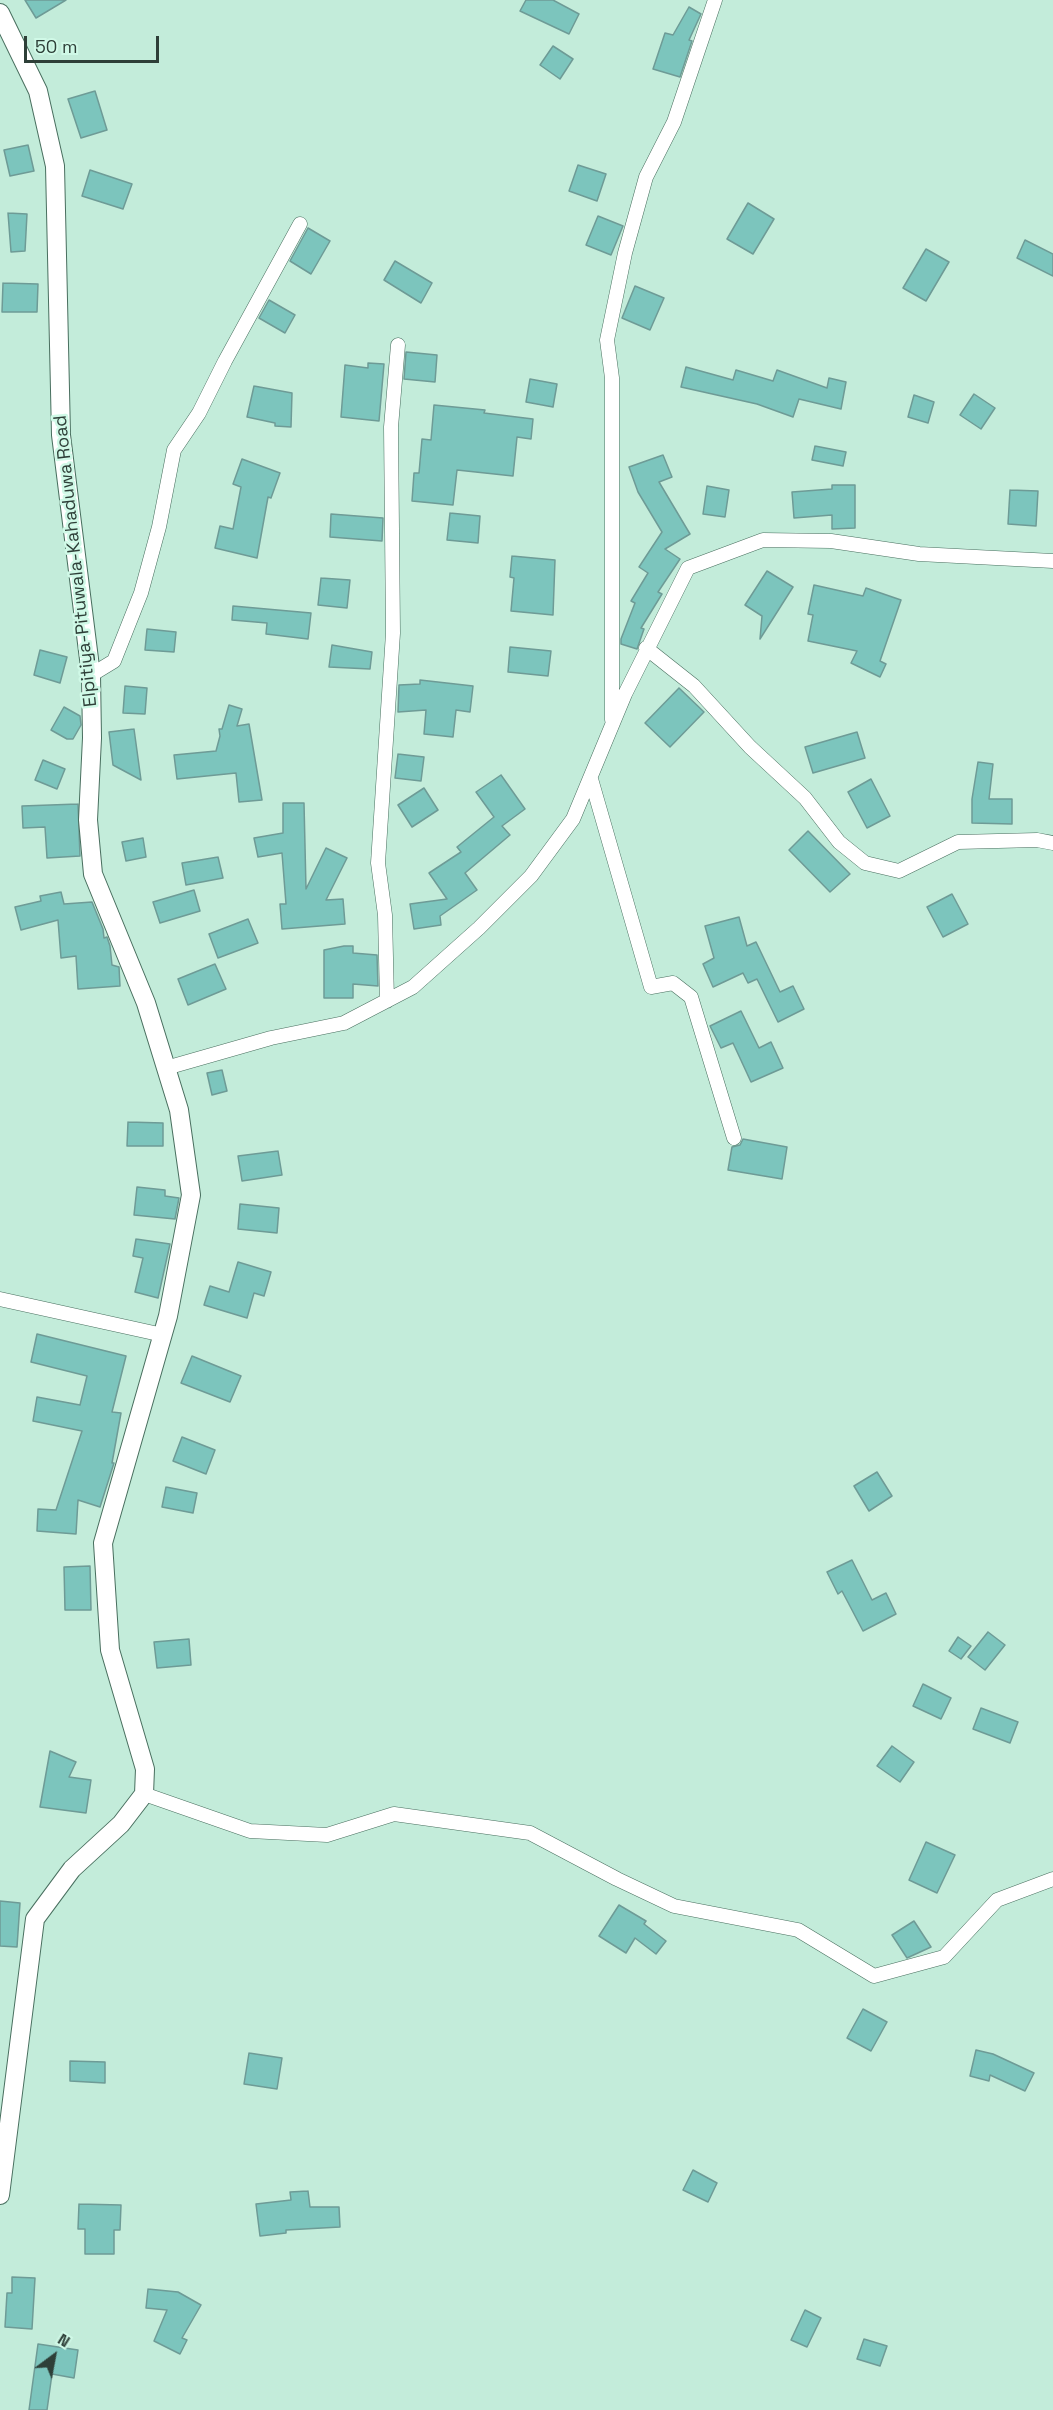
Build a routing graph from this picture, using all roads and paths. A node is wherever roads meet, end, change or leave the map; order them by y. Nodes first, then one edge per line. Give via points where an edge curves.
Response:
1 (715, 0) edge
2 (0, 13) edge
3 (300, 224) dead end
4 (398, 345) dead end
5 (1053, 561) edge
6 (646, 648) junction
7 (91, 675) junction
8 (612, 728) junction
9 (591, 779) junction
10 (1053, 843) edge
11 (387, 1001) junction
12 (166, 1068) junction
13 (734, 1138) dead end
14 (0, 1299) edge
15 (163, 1335) junction
16 (144, 1794) junction
17 (1053, 1879) edge
18 (0, 2195) edge

1 - 8 street via 674,122 646,177 607,340 612,378
2 - 7 street, Elpitiya-Pituwala-Kahaduwa Road via 38,91 55,166 61,435
3 - 7 street via 199,413 174,450 141,593 114,661
4 - 11 street via 391,427 393,633 378,863 385,915
5 - 6 street via 919,554 831,541 763,540 688,568
6 - 8 street
6 - 10 street via 694,686 750,747 805,798 838,842 865,863 899,871 958,842
7 - 12 street, Elpitiya-Pituwala-Kahaduwa Road via 88,820 93,874 146,1003
8 - 9 street
9 - 11 street via 573,819 531,876 413,987
9 - 13 street via 651,987 673,983 691,998
11 - 12 street via 344,1023 271,1038
12 - 15 street, Elpitiya-Pituwala-Kahaduwa Road via 179,1110 191,1195
14 - 15 street
15 - 16 street, Elpitiya-Pituwala-Kahaduwa Road via 103,1543 110,1650 145,1769
16 - 17 street via 250,1831 327,1834 393,1814 530,1833 674,1906 798,1930 874,1976 944,1957 997,1900
16 - 18 street via 121,1824 72,1869 35,1919

